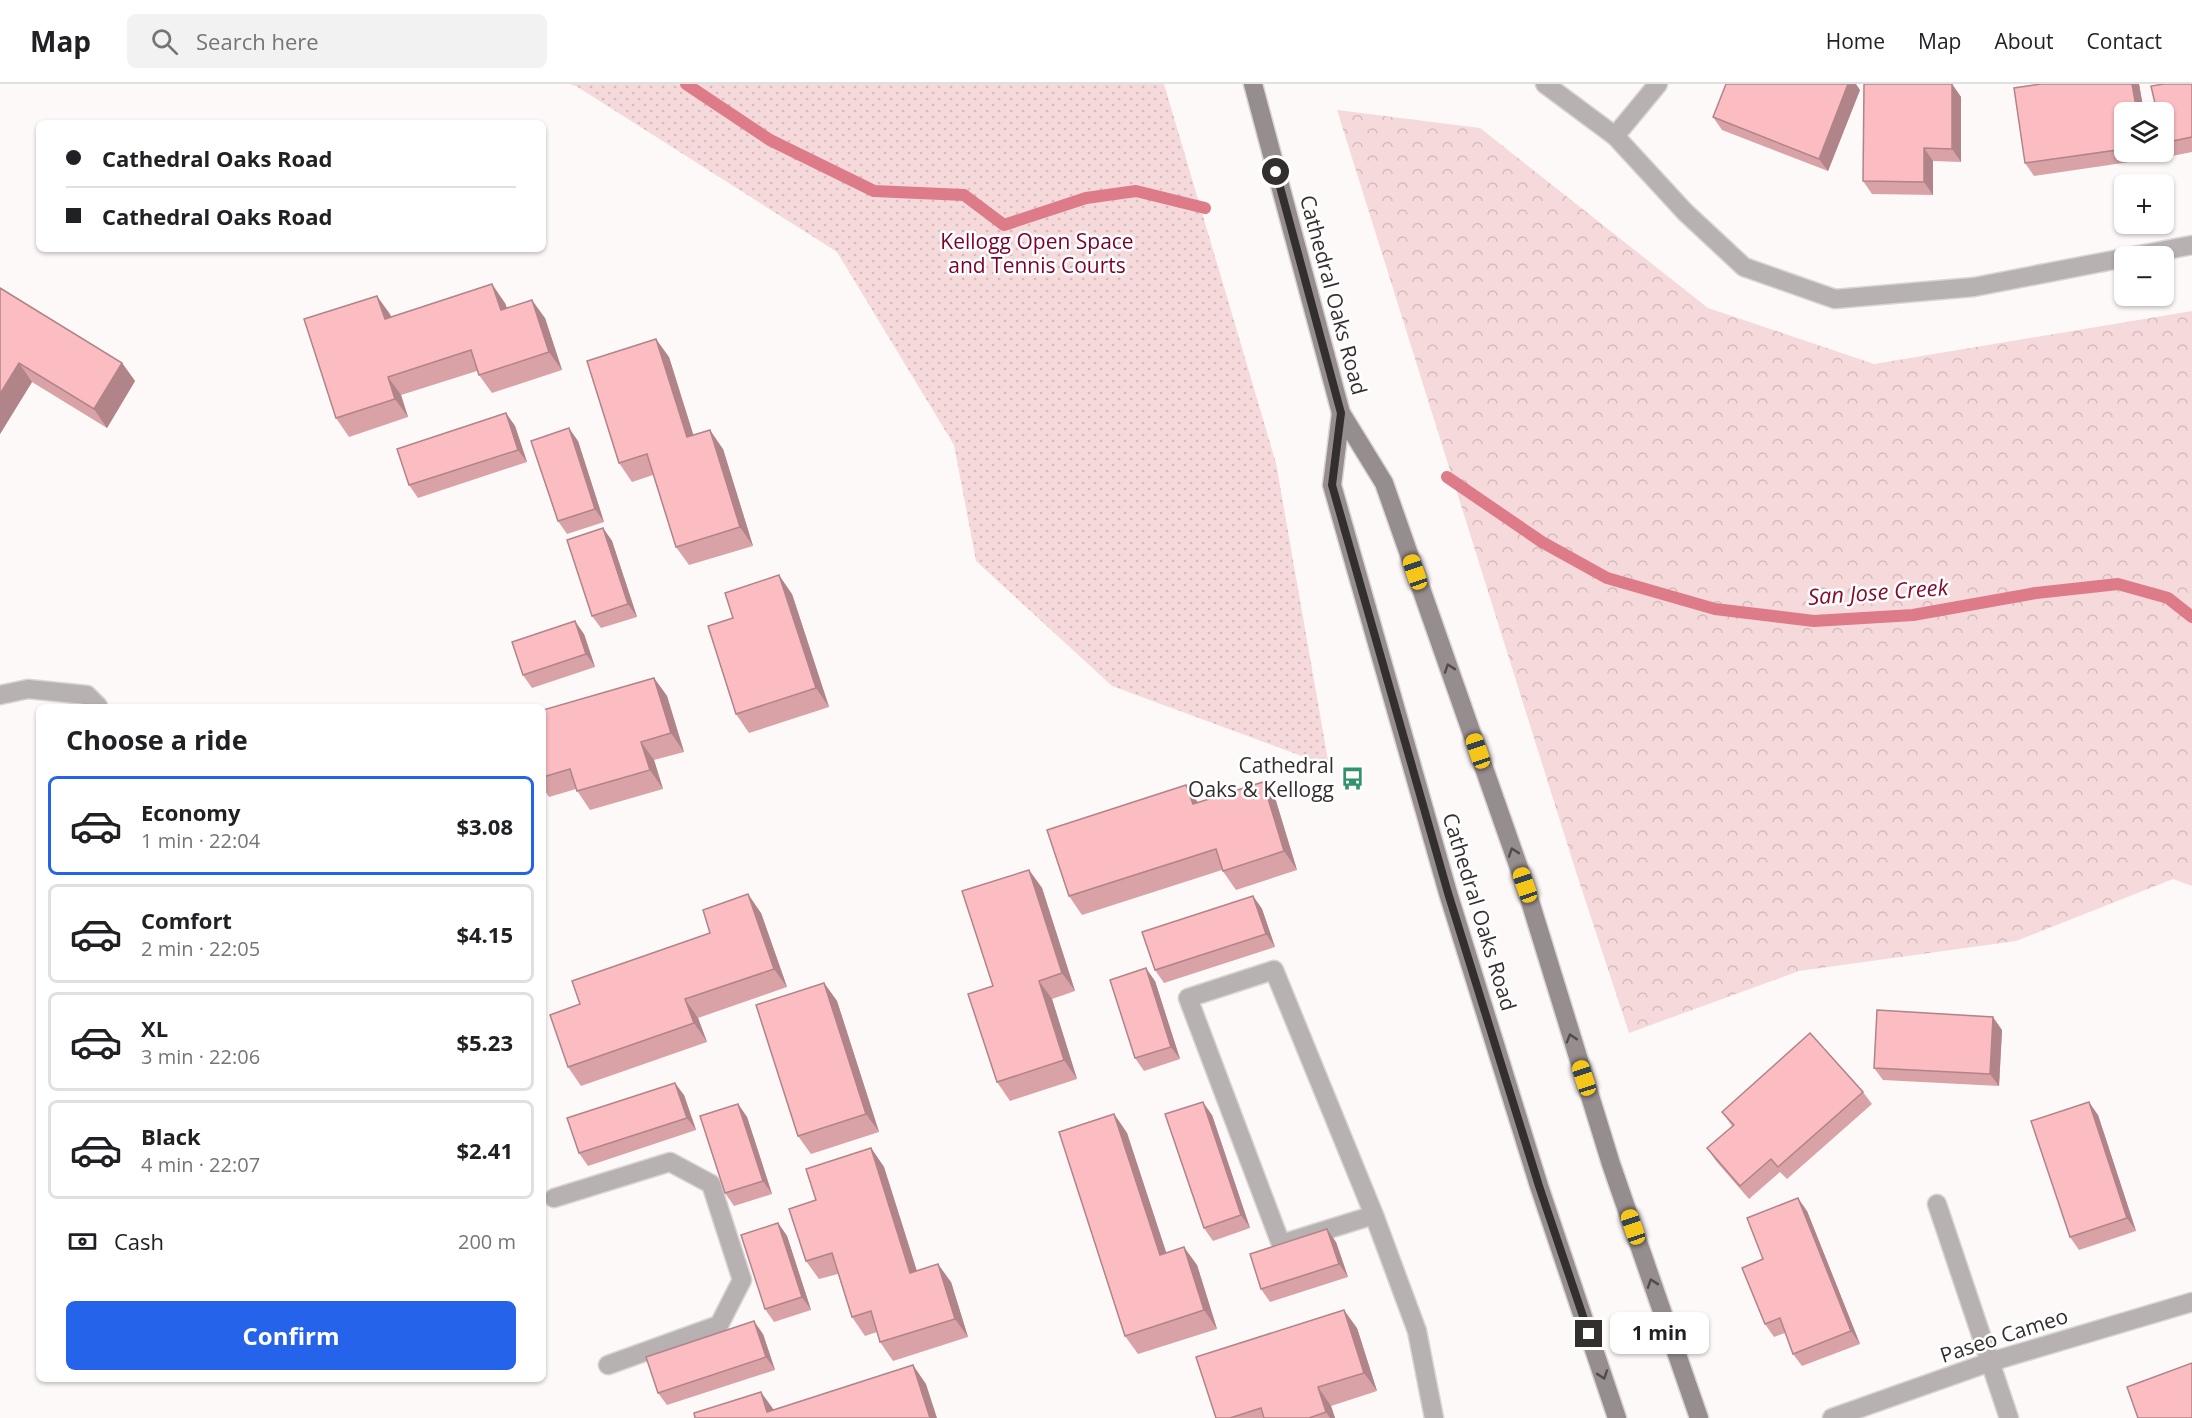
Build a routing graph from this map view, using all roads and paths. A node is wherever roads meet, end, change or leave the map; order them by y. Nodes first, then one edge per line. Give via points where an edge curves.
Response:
1 (1253, 84) edge
2 (1545, 84) edge
3 (1658, 84) edge
4 (1615, 136) junction
5 (2192, 245) edge
6 (2174, 248) edge
7 (2114, 260) edge
8 (1341, 413) junction
9 (0, 695) edge
10 (96, 704) edge
11 (554, 1198) dead end
12 (1937, 1204) dead end
13 (1374, 1215) junction
14 (2192, 1302) edge
15 (1990, 1362) junction
16 (608, 1365) dead end
17 (1434, 1418) edge
18 (1617, 1418) edge
19 (1699, 1418) edge
20 (1832, 1418) edge
21 (2009, 1418) edge

1 - 8 main road, Cathedral Oaks Road
2 - 4 street
3 - 4 street
4 - 7 street via 1685,212 1744,267 1835,299 1974,287
5 - 6 street
8 -> 18 main road, Cathedral Oaks Road via 1332,485 1448,893 1539,1186
19 -> 8 main road, Cathedral Oaks Road via 1611,1164 1525,885 1384,483
9 - 10 street via 28,689 87,695
11 - 16 street via 670,1162 711,1184 742,1280 718,1325
12 - 15 street
13 - 13 street via 1281,1244 1188,998 1274,970
13 - 17 street via 1416,1330
14 - 15 street, Paseo Cameo
15 - 20 street, Paseo Cameo
15 - 21 street

